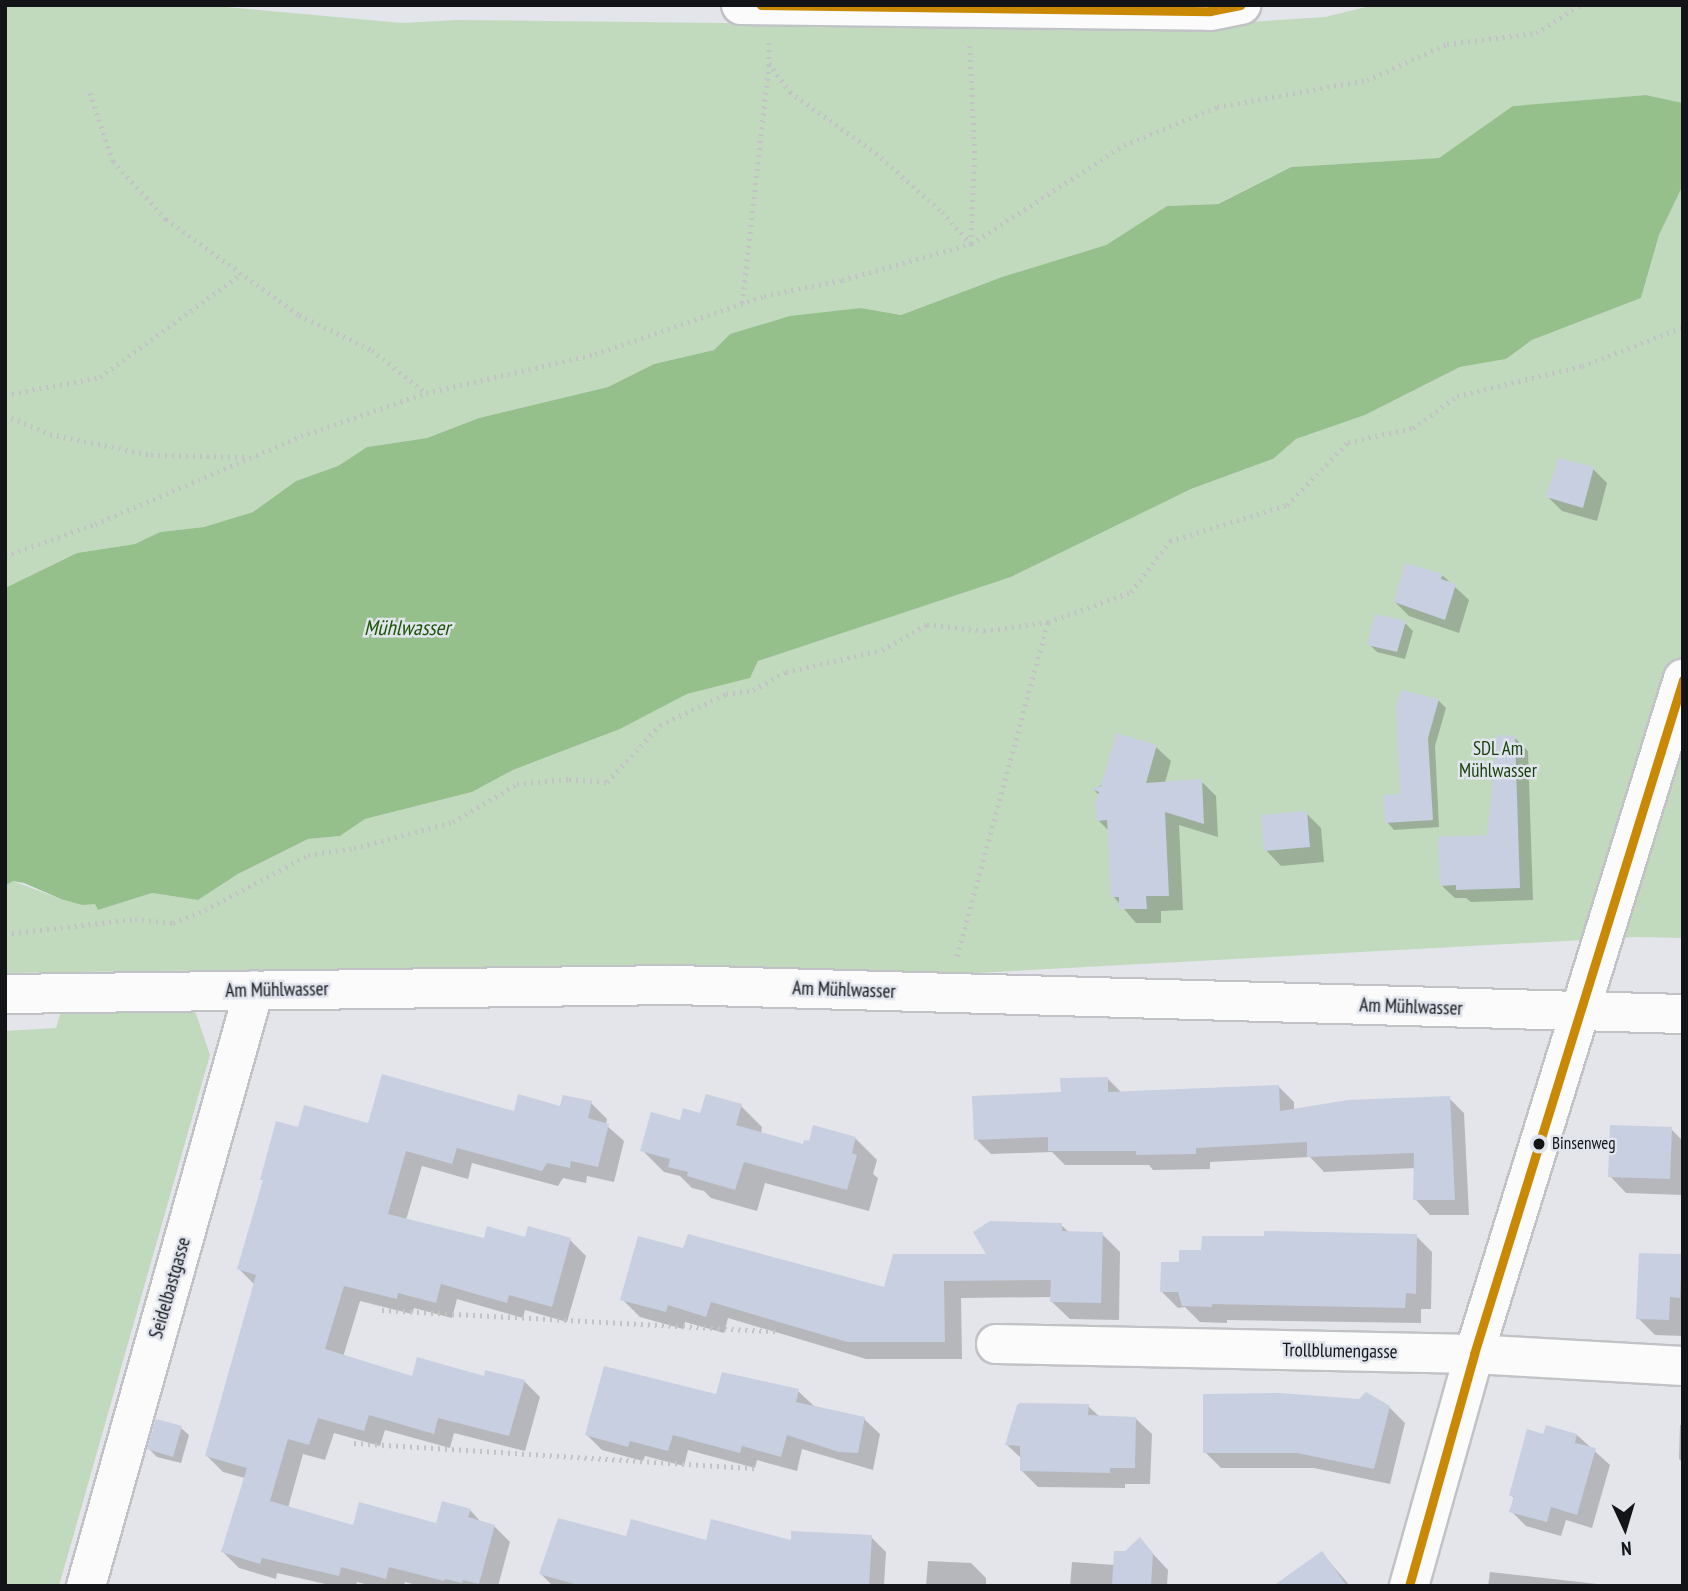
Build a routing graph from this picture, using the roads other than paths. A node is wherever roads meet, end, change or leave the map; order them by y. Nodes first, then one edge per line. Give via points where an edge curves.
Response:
1 (741, 5) edge
2 (770, 5) edge
3 (1241, 5) edge
4 (973, 7) edge
5 (1683, 679) edge
6 (254, 990) junction
7 (5, 994) edge
8 (1582, 1011) junction
9 (1683, 1014) edge
10 (996, 1344) dead end
11 (1474, 1354) junction
12 (1683, 1366) edge
13 (86, 1586) edge
14 (1409, 1586) edge

1 - 2 street
2 - 4 street
3 - 4 street via 1210,10
5 - 8 street
6 - 7 street, Am Mühlwasser
6 - 8 street, Am Mühlwasser via 676,985
6 - 13 street, Seidelbastgasse
8 - 9 street, Am Mühlwasser
8 - 11 street
10 - 11 street, Trollblumengasse
11 - 12 street, Trollblumengasse
11 - 14 street

